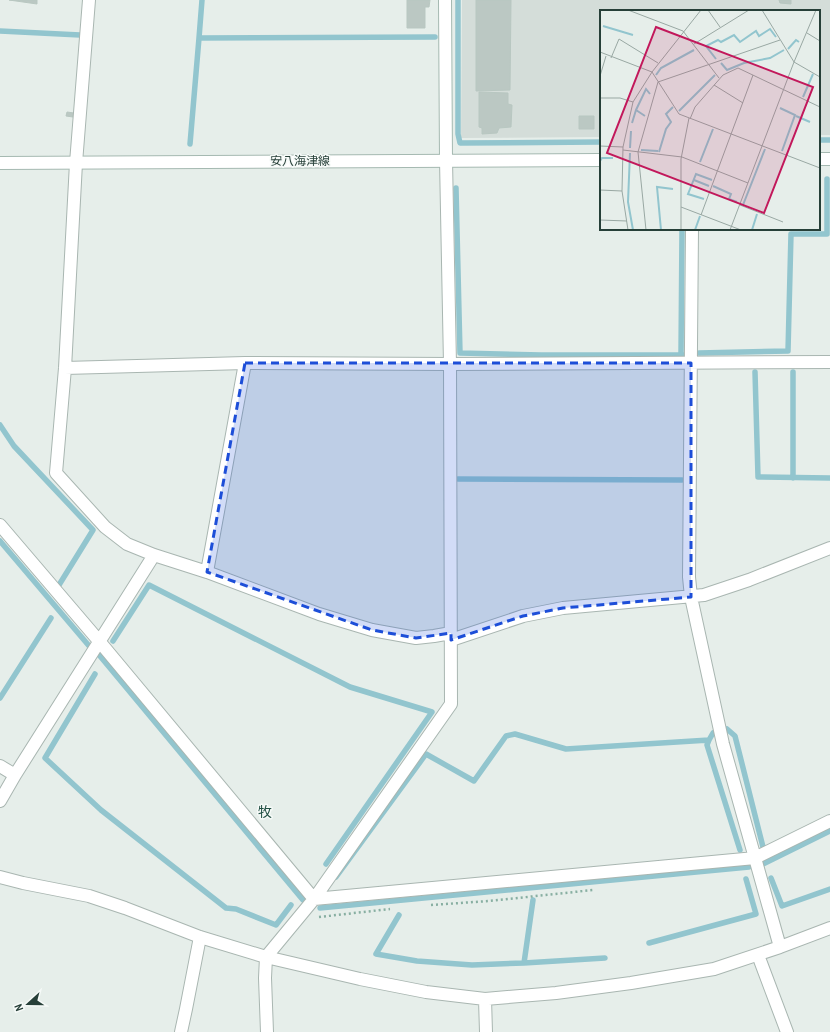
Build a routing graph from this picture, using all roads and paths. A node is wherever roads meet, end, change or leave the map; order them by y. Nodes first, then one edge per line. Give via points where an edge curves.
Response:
1 (89, 0) edge
2 (445, 0) edge
3 (446, 160) junction
4 (600, 160) edge
5 (0, 163) edge
6 (76, 163) junction
7 (692, 230) edge
8 (830, 362) edge
9 (691, 363) junction
10 (245, 364) junction
11 (450, 364) junction
12 (65, 368) junction
13 (0, 525) edge
14 (830, 548) edge
15 (154, 555) junction
16 (207, 572) junction
17 (691, 597) junction
18 (451, 636) junction
19 (99, 641) junction
20 (0, 766) edge
21 (15, 775) junction
22 (0, 802) edge
23 (830, 821) edge
24 (755, 858) junction
25 (0, 877) edge
26 (600, 889) dead end
27 (314, 899) junction
28 (426, 905) dead end
29 (395, 908) dead end
30 (301, 915) junction
31 (830, 928) edge
32 (200, 937) junction
33 (780, 947) junction
34 (758, 955) junction
35 (266, 957) junction
36 (485, 999) junction
37 (181, 1032) edge
38 (267, 1032) edge
39 (486, 1032) edge
40 (787, 1032) edge

1 - 6 street
2 - 3 street
3 - 4 street, 安八海津線
3 - 6 street, 安八海津線
3 - 11 street
5 - 6 street, 安八海津線
6 - 12 street
7 - 9 street
8 - 9 street
9 - 11 street
9 - 17 street
10 - 11 street
10 - 12 street
10 - 16 street
11 - 18 street
12 - 15 street via 56,473 105,526 127,544
13 - 19 street
14 - 17 street via 749,580
15 - 16 street
15 - 19 street
16 - 18 street via 319,614 372,630 416,638
17 - 18 street via 563,608
17 - 24 street via 723,744
18 - 27 street via 450,704
19 - 21 street
19 - 27 street
20 - 21 street
21 - 22 street
23 - 24 street
24 - 27 street
24 - 33 street
25 - 32 street via 89,896
26 - 28 path
27 - 30 street
29 - 30 path via 316,917
30 - 35 street
31 - 33 street
32 - 35 street
32 - 37 street
33 - 34 street
34 - 36 street via 714,969 631,983
34 - 40 street
35 - 36 street via 426,992
35 - 38 street
36 - 39 street

